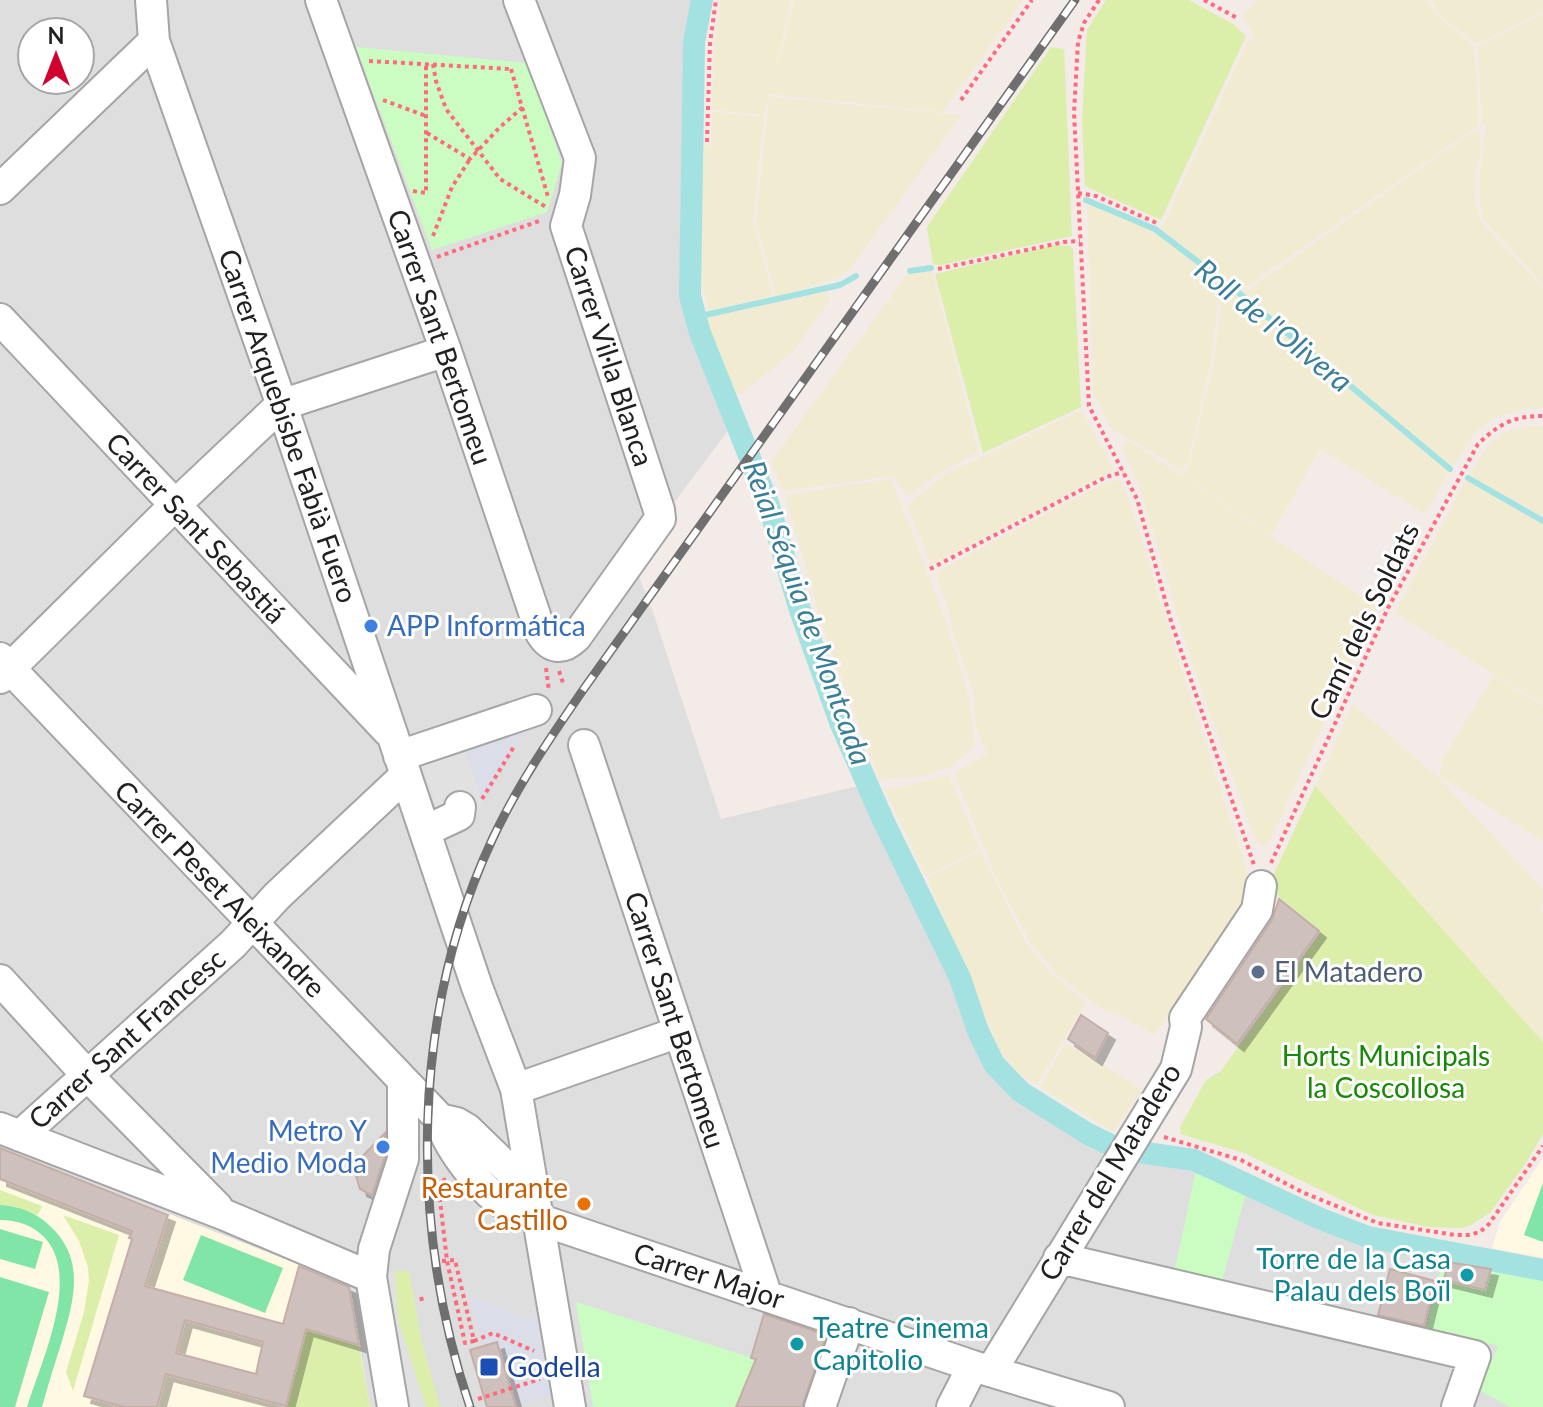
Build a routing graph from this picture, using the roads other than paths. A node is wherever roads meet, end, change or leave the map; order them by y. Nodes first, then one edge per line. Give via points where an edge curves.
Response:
1 (151, 0) edge
2 (321, 0) edge
3 (519, 0) edge
4 (154, 41) junction
5 (0, 189) edge
6 (0, 319) edge
7 (446, 351) junction
8 (281, 405) junction
9 (174, 506) junction
10 (576, 637) joint
11 (3, 668) edge
12 (536, 710) road end
13 (584, 745) dead end
14 (400, 756) junction
15 (471, 804) road end
16 (425, 831) junction
17 (1261, 886) road end
18 (252, 921) junction
19 (0, 980) edge
20 (679, 1032) junction
21 (87, 1075) junction
22 (403, 1083) junction
23 (516, 1089) junction
24 (10, 1132) edge
25 (536, 1206) junction
26 (225, 1215) junction
27 (1059, 1258) junction
28 (371, 1277) junction
29 (766, 1294) junction
30 (849, 1323) junction
31 (982, 1369) junction
32 (393, 1407) edge
33 (570, 1407) edge
34 (820, 1407) edge
35 (952, 1407) edge
36 (1109, 1407) edge
37 (1457, 1407) edge

1 - 4 street, Carrer Arquebisbe Fabià Fuero
2 - 7 street, Carrer Sant Bertomeu
3 - 10 street, Carrer Vil·la Blanca via 580,158 566,226 660,519
4 - 5 street
4 - 8 street, Carrer Arquebisbe Fabià Fuero
6 - 9 street, Carrer Sant Sebastiá
7 - 8 street
7 - 10 street, Carrer Sant Bertomeu via 541,633 554,647
8 - 9 street
8 - 14 street, Carrer Arquebisbe Fabià Fuero
9 - 11 street
9 - 14 street, Carrer Sant Sebastiá
11 - 18 street, Carrer Peset Aleixandre
12 - 14 street
13 - 20 street, Carrer Sant Bertomeu
14 - 16 street, Carrer Arquebisbe Fabià Fuero
14 - 18 street, Carrer Sant Francesc
15 - 16 street via 453,820
16 - 23 street, Carrer Arquebisbe Fabià Fuero
17 - 27 street, Carrer del Matadero via 1257,910 1185,1018 1176,1069
18 - 21 street, Carrer Sant Francesc
18 - 22 street, Carrer Peset Aleixandre
19 - 21 street
20 - 23 street
20 - 29 street, Carrer Sant Bertomeu
21 - 24 street, Carrer Sant Francesc
21 - 26 street
22 - 25 street, Carrer Peset Aleixandre via 440,1119 467,1129
22 - 28 street via 403,1159 374,1249
23 - 25 street, Carrer Arquebisbe Fabià Fuero
24 - 26 street
25 - 29 street, Carrer Major
25 - 33 street, Carrer Arquebisbe Fabià Fuero via 552,1363
26 - 28 street
27 - 31 street, Carrer del Matadero
27 - 37 street via 1475,1356
28 - 32 street
29 - 30 street, Carrer Major
30 - 31 street, Carrer Major
30 - 34 street
31 - 35 street, Carrer del Matadero
31 - 36 street, Carrer Major

